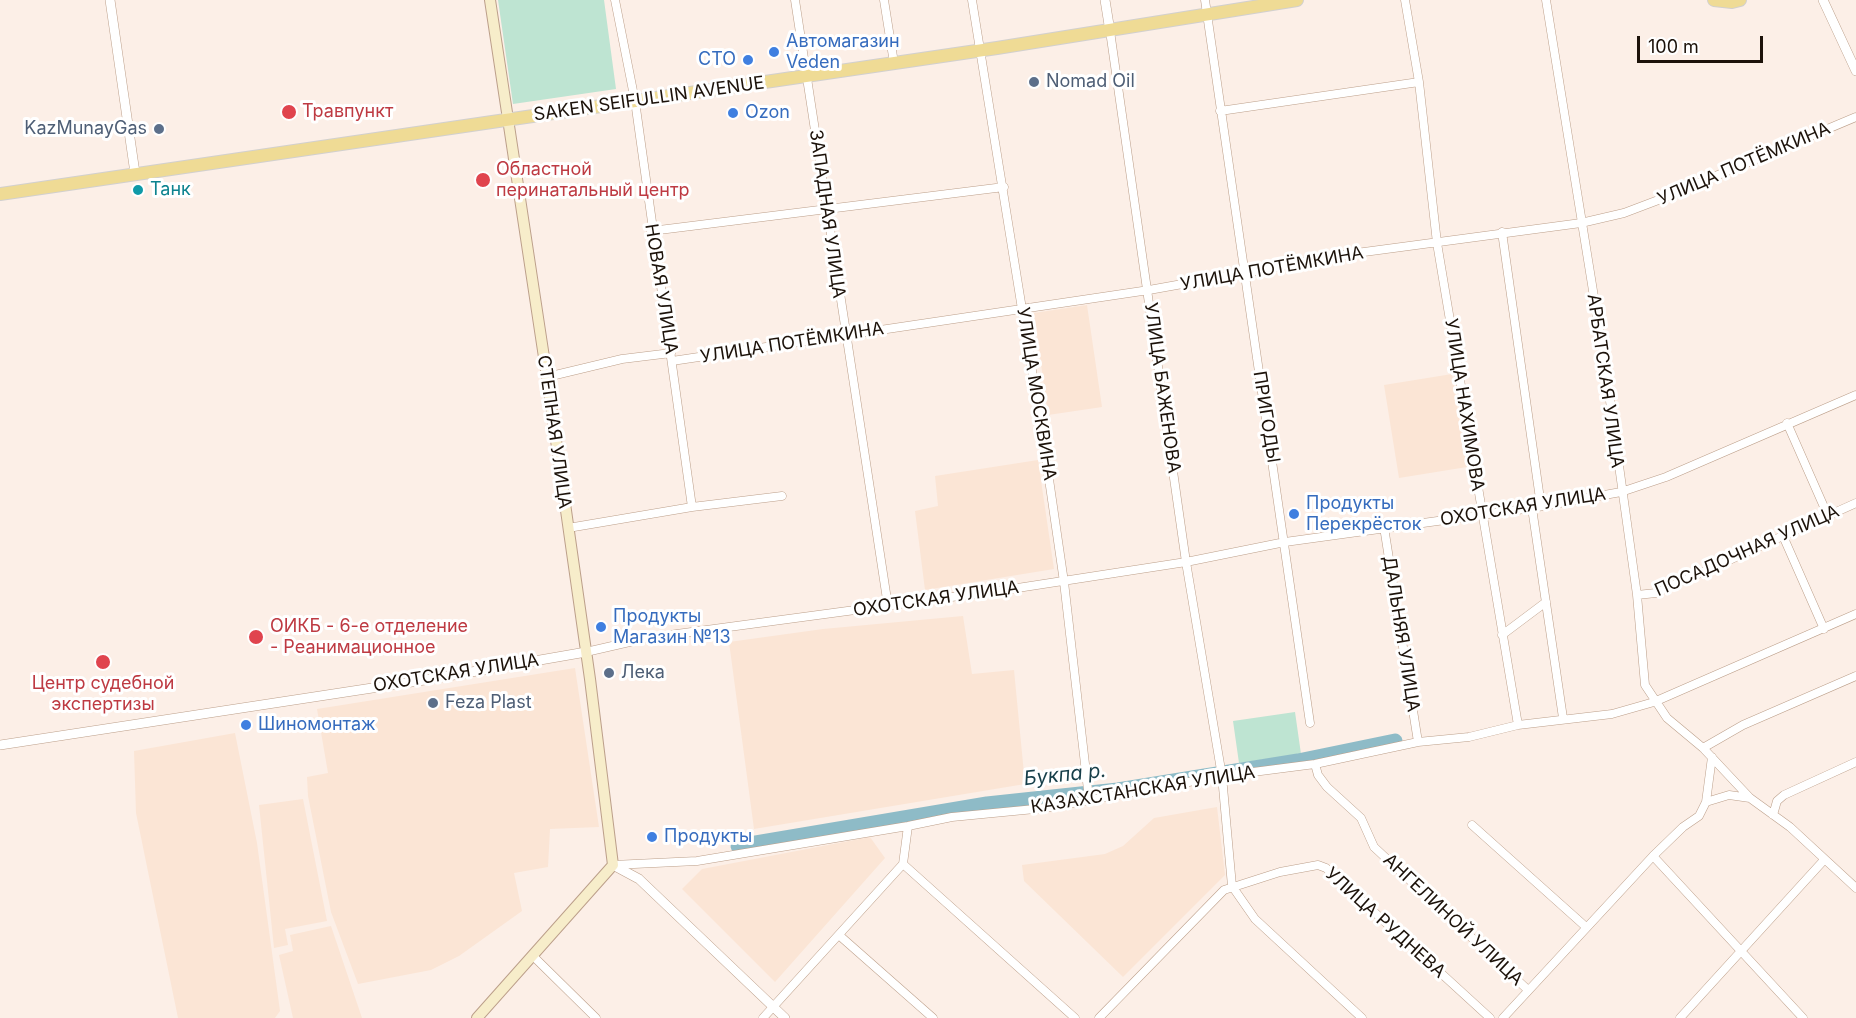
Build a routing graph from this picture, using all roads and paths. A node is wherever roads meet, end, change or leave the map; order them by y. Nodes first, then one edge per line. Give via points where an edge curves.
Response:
1 (110, 0) edge
2 (490, 0) edge
3 (615, 0) edge
4 (795, 0) edge
5 (884, 0) edge
6 (972, 0) edge
7 (1105, 0) edge
8 (1205, 0) edge
9 (1297, 0) edge
10 (1405, 0) edge
11 (1546, 0) edge
12 (1714, 0) edge
13 (1740, 0) edge
14 (1822, 0) edge
15 (1208, 15) junction
16 (1110, 31) junction
17 (980, 51) junction
18 (894, 63) junction
19 (1856, 71) edge
20 (808, 76) junction
21 (1419, 82) junction
22 (635, 101) junction
23 (1220, 111) junction
24 (1856, 117) edge
25 (507, 120) junction
26 (135, 173) junction
27 (1004, 187) junction
28 (0, 194) edge
29 (826, 208) junction
30 (1581, 223) junction
31 (651, 231) junction
32 (1502, 232) junction
33 (1437, 243) junction
34 (1244, 274) junction
35 (1149, 290) junction
36 (1023, 308) junction
37 (845, 334) junction
38 (672, 357) junction
39 (547, 377) junction
40 (1856, 395) edge
41 (1787, 423) junction
42 (1621, 492) junction
43 (782, 496) dead end
44 (1856, 503) edge
45 (1541, 506) junction
46 (692, 507) junction
47 (1532, 508) junction
48 (1483, 515) junction
49 (1828, 516) junction
50 (1384, 527) junction
51 (568, 528) junction
52 (1783, 536) junction
53 (1285, 542) junction
54 (1186, 562) junction
55 (1064, 582) junction
56 (1637, 595) junction
57 (1546, 602) junction
58 (888, 606) junction
59 (1856, 614) edge
60 (1824, 628) junction
61 (1502, 635) junction
62 (586, 652) junction
63 (1856, 676) edge
64 (1654, 702) junction
65 (1563, 718) junction
66 (1310, 723) dead end
67 (1518, 725) junction
68 (1418, 742) junction
69 (0, 745) edge
70 (1703, 748) junction
71 (1712, 757) junction
72 (1856, 762) edge
73 (1315, 764) junction
74 (1222, 776) junction
75 (1088, 790) dead end
76 (1750, 798) junction
77 (1706, 802) junction
78 (1773, 815) junction
79 (1472, 825) dead end
80 (908, 826) junction
81 (1653, 856) junction
82 (1824, 860) junction
83 (903, 864) junction
84 (613, 865) junction
85 (1232, 886) junction
86 (1856, 888) edge
87 (1586, 927) junction
88 (840, 936) junction
89 (1741, 951) junction
90 (534, 957) junction
91 (1528, 990) junction
92 (773, 1007) junction
93 (477, 1018) edge
94 (596, 1018) edge
95 (763, 1018) edge
96 (785, 1018) edge
97 (933, 1018) edge
98 (1075, 1018) edge
99 (1099, 1018) edge
100 (1362, 1018) edge
101 (1490, 1018) edge
102 (1503, 1018) edge
103 (1680, 1018) edge
104 (1803, 1018) edge

1 - 26 street
2 - 25 main road, СТЕПНАЯ УЛИЦА
3 - 22 street, НОВАЯ УЛИЦА
4 - 20 street, ЗАПАДНАЯ УЛИЦА
5 - 18 street
6 - 17 street, УЛИЦА МОСКВИНА
7 - 16 street, УЛИЦА БАЖЕНОВА
8 - 15 street, ПРИГОДЫ
9 - 15 main road, SAKEN SEIFULLIN AVENUE
10 - 21 street, УЛИЦА НАХИМОВА
11 - 30 street, АРБАТСКАЯ УЛИЦА
12 - 13 main road
14 - 19 street
15 - 16 main road, SAKEN SEIFULLIN AVENUE
15 - 23 street, ПРИГОДЫ
16 - 17 main road, SAKEN SEIFULLIN AVENUE
16 - 35 street, УЛИЦА БАЖЕНОВА
17 - 18 main road, SAKEN SEIFULLIN AVENUE
17 - 27 street, УЛИЦА МОСКВИНА
18 - 20 main road, SAKEN SEIFULLIN AVENUE
20 - 22 main road, SAKEN SEIFULLIN AVENUE
20 - 29 street, ЗАПАДНАЯ УЛИЦА
21 - 23 street
21 - 33 street, УЛИЦА НАХИМОВА
22 - 25 main road, SAKEN SEIFULLIN AVENUE
22 - 31 street, НОВАЯ УЛИЦА
23 - 34 street, ПРИГОДЫ
24 - 30 street, УЛИЦА ПОТЁМКИНА via 1661,199
25 - 26 main road, SAKEN SEIFULLIN AVENUE
25 - 39 main road, СТЕПНАЯ УЛИЦА
26 - 28 main road, SAKEN SEIFULLIN AVENUE
27 - 29 street
27 - 36 street, УЛИЦА МОСКВИНА
29 - 31 street
29 - 37 street, ЗАПАДНАЯ УЛИЦА
30 - 32 street, УЛИЦА ПОТЁМКИНА
30 - 42 street, АРБАТСКАЯ УЛИЦА
31 - 38 street, НОВАЯ УЛИЦА
32 - 33 street, УЛИЦА ПОТЁМКИНА
32 - 45 street
33 - 34 street, УЛИЦА ПОТЁМКИНА via 1349,254
33 - 48 street, УЛИЦА НАХИМОВА
34 - 35 street, УЛИЦА ПОТЁМКИНА
34 - 53 street, ПРИГОДЫ
35 - 36 street, УЛИЦА ПОТЁМКИНА
35 - 54 street, УЛИЦА БАЖЕНОВА
36 - 37 street, УЛИЦА ПОТЁМКИНА
36 - 55 street, УЛИЦА МОСКВИНА
37 - 38 street, УЛИЦА ПОТЁМКИНА
37 - 58 street, ЗАПАДНАЯ УЛИЦА
38 - 39 street, УЛИЦА ПОТЁМКИНА via 622,359
38 - 46 street, НОВАЯ УЛИЦА
39 - 51 main road, СТЕПНАЯ УЛИЦА
40 - 41 street, ОХОТСКАЯ УЛИЦА
41 - 42 street, ОХОТСКАЯ УЛИЦА via 1665,477
41 - 49 street
42 - 45 street, ОХОТСКАЯ УЛИЦА
42 - 56 street, АРБАТСКАЯ УЛИЦА
43 - 46 street
44 - 49 street, ПОСАДОЧНАЯ УЛИЦА
45 - 47 street, ОХОТСКАЯ УЛИЦА
46 - 51 street
47 - 48 street, ОХОТСКАЯ УЛИЦА
47 - 57 street
48 - 50 street, ОХОТСКАЯ УЛИЦА
48 - 61 street, УЛИЦА НАХИМОВА
49 - 52 street, ПОСАДОЧНАЯ УЛИЦА
50 - 53 street, ОХОТСКАЯ УЛИЦА
50 - 68 street, ДАЛЬНЯЯ УЛИЦА
51 - 62 main road, СТЕПНАЯ УЛИЦА
52 - 56 street, ПОСАДОЧНАЯ УЛИЦА via 1656,593
52 - 60 street
53 - 54 street, ОХОТСКАЯ УЛИЦА
53 - 66 street, ПРИГОДЫ
54 - 55 street, ОХОТСКАЯ УЛИЦА
54 - 74 street, УЛИЦА БАЖЕНОВА
55 - 58 street, ОХОТСКАЯ УЛИЦА
55 - 75 street, УЛИЦА МОСКВИНА
56 - 64 street, АРБАТСКАЯ УЛИЦА via 1645,685
57 - 61 street
57 - 65 street
58 - 62 street, ОХОТСКАЯ УЛИЦА via 647,638
59 - 60 street, КАЗАХСТАНСКАЯ УЛИЦА
60 - 64 street, КАЗАХСТАНСКАЯ УЛИЦА
61 - 67 street, УЛИЦА НАХИМОВА
62 - 69 street, ОХОТСКАЯ УЛИЦА
62 - 84 main road, СТЕПНАЯ УЛИЦА
63 - 70 street via 1753,721
64 - 65 street, КАЗАХСТАНСКАЯ УЛИЦА via 1612,714
64 - 70 street, АРБАТСКАЯ УЛИЦА
65 - 67 street, КАЗАХСТАНСКАЯ УЛИЦА
67 - 68 street, КАЗАХСТАНСКАЯ УЛИЦА via 1469,737
68 - 73 street, КАЗАХСТАНСКАЯ УЛИЦА
70 - 71 street, АРБАТСКАЯ УЛИЦА
71 - 76 street, АРБАТСКАЯ УЛИЦА
71 - 77 street
72 - 78 street via 1784,795 1777,801
73 - 74 street, КАЗАХСТАНСКАЯ УЛИЦА
73 - 91 street, АНГЕЛИНОЙ УЛИЦА via 1327,787 1361,818 1374,847
74 - 80 street, КАЗАХСТАНСКАЯ УЛИЦА via 1045,808 952,817
74 - 85 street, УЛИЦА БАЖЕНОВА
76 - 77 street via 1729,795
76 - 78 street, АРБАТСКАЯ УЛИЦА
77 - 81 street via 1699,816
78 - 82 street, АРБАТСКАЯ УЛИЦА
79 - 87 street
80 - 83 street
80 - 84 street, КАЗАХСТАНСКАЯ УЛИЦА via 697,861
81 - 87 street
81 - 89 street
82 - 86 street, АРБАТСКАЯ УЛИЦА
82 - 89 street
83 - 88 street
83 - 98 street
84 - 90 main road
84 - 92 street via 639,879
85 - 99 street
85 - 100 street via 1255,919
85 - 101 street, УЛИЦА РУДНЕВА via 1318,865 1326,868
87 - 91 street
88 - 92 street
88 - 97 street
89 - 103 street
89 - 104 street
90 - 93 main road
90 - 94 street
91 - 102 street
92 - 95 street
92 - 96 street

